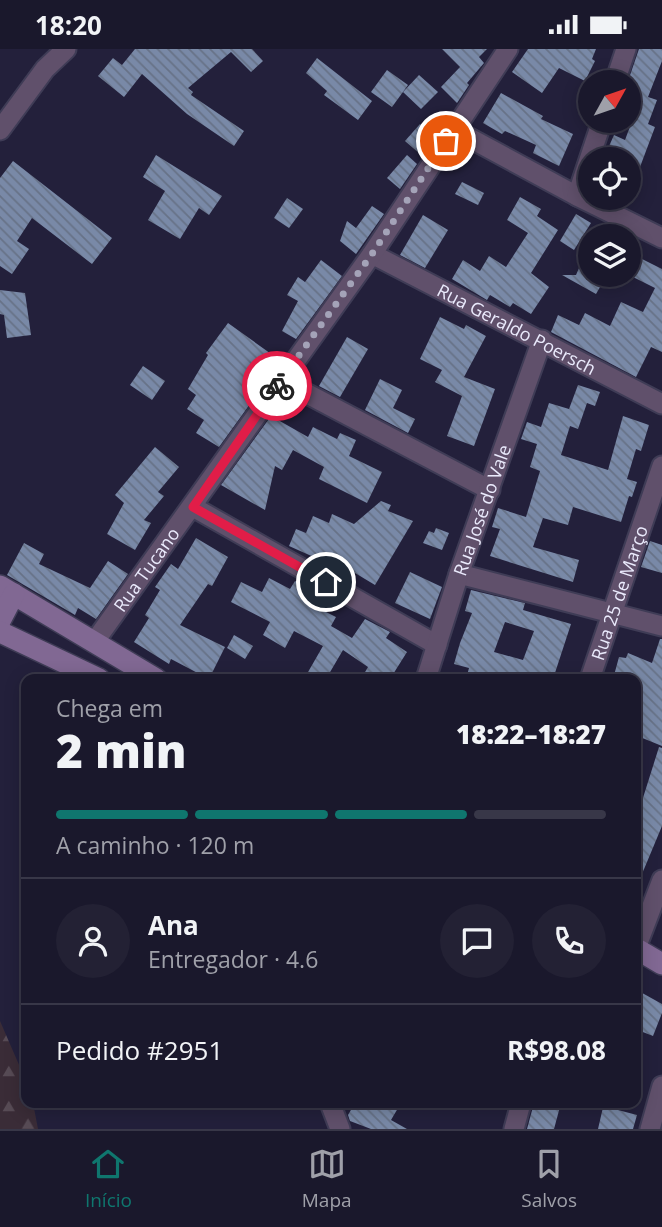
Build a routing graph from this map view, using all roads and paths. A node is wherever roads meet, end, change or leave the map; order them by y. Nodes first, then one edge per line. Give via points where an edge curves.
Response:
1 (66, 49) edge
2 (508, 49) edge
3 (626, 49) edge
4 (619, 70) edge
5 (453, 129) junction
6 (0, 130) edge
7 (598, 133) edge
8 (577, 196) junction
9 (662, 239) edge
10 (372, 254) junction
11 (542, 340) junction
12 (282, 380) junction
13 (662, 404) edge
14 (662, 466) edge
15 (490, 490) junction
16 (193, 507) junction
17 (459, 575) junction
18 (7, 590) edge
19 (611, 613) junction
20 (0, 621) edge
21 (662, 626) edge
22 (0, 632) edge
23 (95, 641) junction
24 (437, 645) junction
25 (88, 674) edge
26 (148, 674) edge
27 (428, 674) edge
28 (592, 674) edge
29 (662, 880) edge
30 (641, 935) edge
31 (641, 951) edge
32 (662, 964) edge
33 (662, 1086) edge
34 (520, 1108) edge
35 (514, 1129) edge
36 (650, 1129) edge

1 - 6 street
2 - 5 street, Rua Tucano
3 - 4 street
5 - 8 street
5 - 10 street, Rua Tucano
7 - 8 street
8 - 9 street
10 - 11 street, Rua Geraldo Poersch
10 - 12 street, Rua Tucano
11 - 13 street, Rua Geraldo Poersch
11 - 15 street, Rua José do Vale
12 - 15 street
12 - 16 street, Rua Tucano
14 - 19 street, Rua 25 de Março
15 - 17 street, Rua José do Vale
16 - 23 street, Rua Tucano
16 - 24 street
17 - 19 street
17 - 24 street, Rua José do Vale
18 - 20 street
18 - 23 street
19 - 21 street
19 - 28 street, Rua 25 de Março
22 - 25 street
23 - 26 street
24 - 27 street, Rua José do Vale
29 - 30 street
31 - 32 street
33 - 36 street
34 - 35 street

